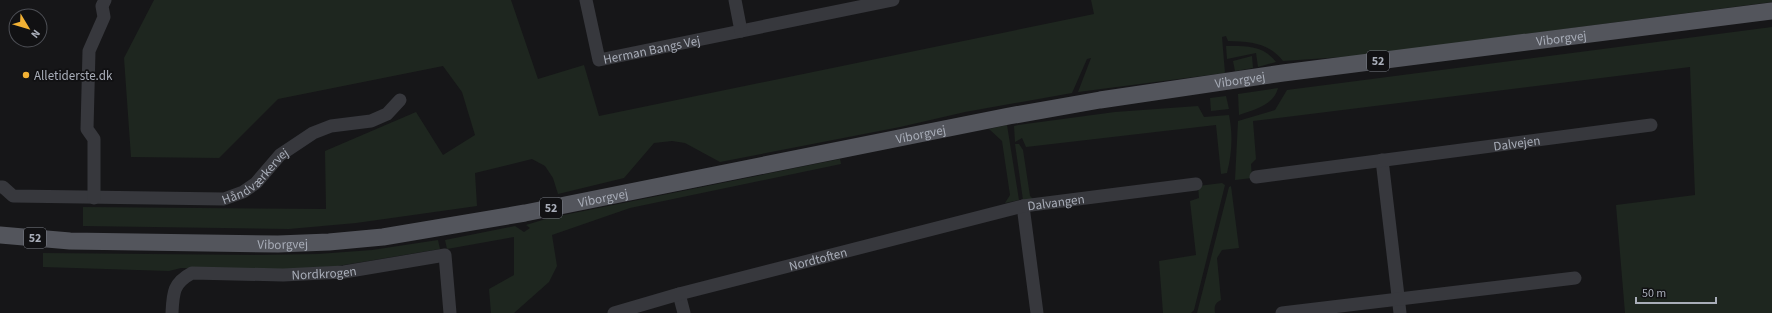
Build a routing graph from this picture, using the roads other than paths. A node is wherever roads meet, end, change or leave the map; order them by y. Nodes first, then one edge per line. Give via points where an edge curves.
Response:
1 (105, 0) edge
2 (586, 0) edge
3 (735, 0) edge
4 (893, 0) edge
5 (867, 3) edge
6 (1772, 12) edge
7 (741, 31) junction
8 (400, 100) dead end
9 (1651, 125) dead end
10 (1382, 160) junction
11 (1256, 177) dead end
12 (1196, 184) dead end
13 (0, 188) edge
14 (94, 198) junction
15 (1023, 206) junction
16 (0, 235) edge
17 (70, 241) junction
18 (0, 246) edge
19 (1575, 278) dead end
20 (679, 294) junction
21 (1398, 299) junction
22 (172, 313) edge
23 (450, 313) edge
24 (614, 313) edge
25 (684, 313) edge
26 (1037, 313) edge
27 (1282, 313) edge
28 (1400, 313) edge

1 - 14 street via 102,6 104,17 89,51 87,129 94,139
2 - 7 street, Herman Bangs Vej via 599,60
3 - 7 street
4 - 5 street, Herman Bangs Vej
5 - 7 street, Herman Bangs Vej
6 - 17 main road, Viborgvej / 52 via 1283,74 1100,100 518,214 383,237 278,244
8 - 14 street, Håndværkervej via 387,114 371,121 331,126 313,133 280,155 256,183 243,192 224,199
9 - 10 street, Dalvejen
10 - 11 street, Dalvejen
10 - 21 street
12 - 15 street, Dalvangen
13 - 14 street, Håndværkervej via 3,187 13,196
15 - 20 street, Nordtoften
15 - 26 street, Dalvangen
16 - 17 main road, Viborgvej / 52
17 - 18 main road, Viborgvej / 52
19 - 21 street
20 - 24 street, Nordtoften
20 - 25 street
21 - 27 street
21 - 28 street
22 - 23 street, Nordkrogen via 173,292 184,277 192,273 283,275 344,272 445,255

